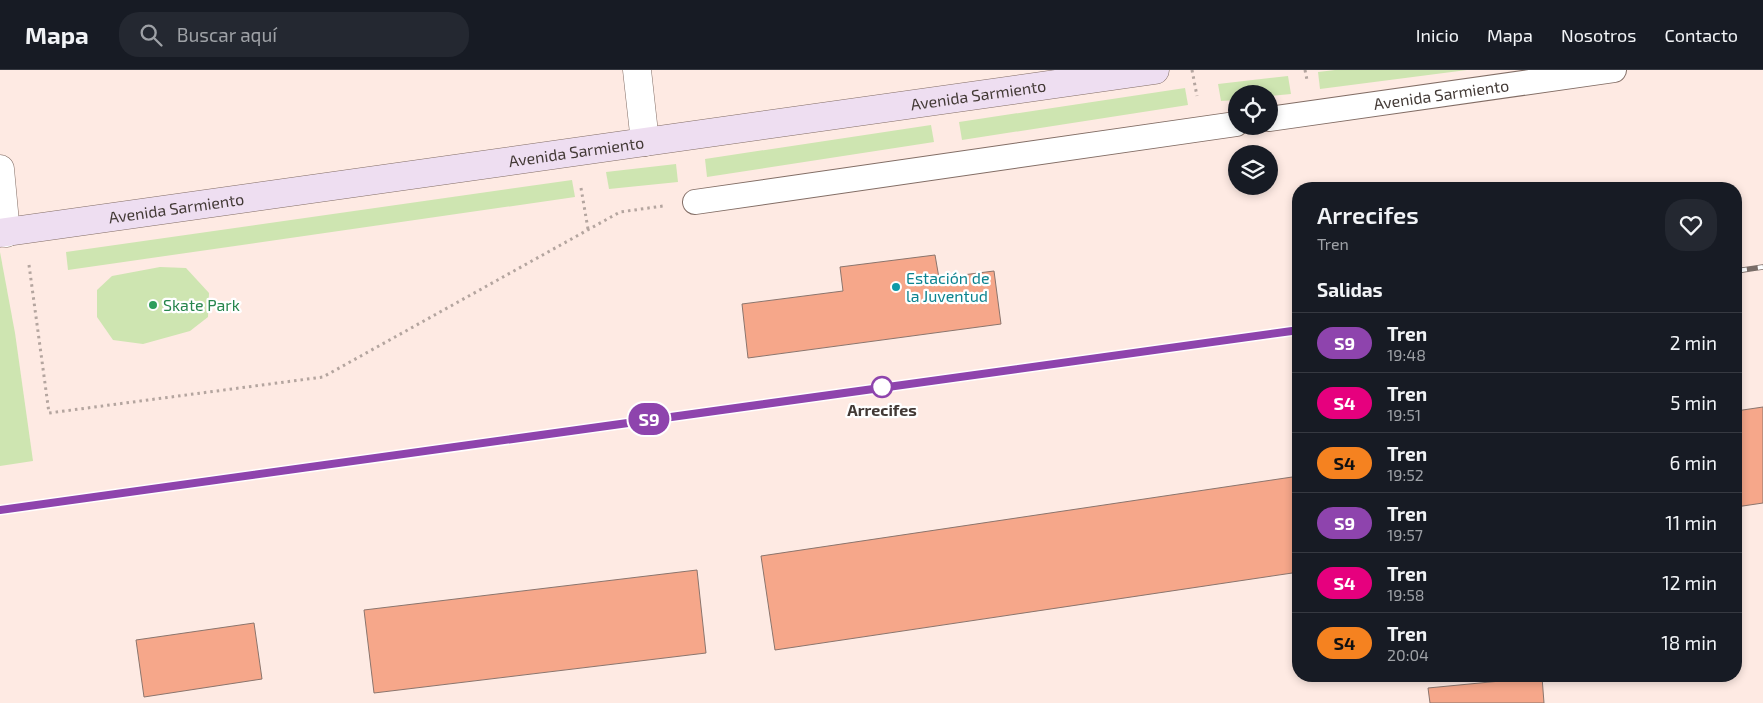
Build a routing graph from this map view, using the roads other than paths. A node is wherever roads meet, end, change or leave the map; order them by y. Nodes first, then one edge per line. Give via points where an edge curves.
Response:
1 (637, 70) edge
2 (1155, 70) edge
3 (1614, 70) edge
4 (1278, 118) edge
5 (1228, 125) edge
6 (646, 142) junction
7 (0, 168) edge
8 (695, 202) road end
9 (10, 232) edge

1 - 6 street
2 - 6 street, Avenida Sarmiento
3 - 4 lane, Avenida Sarmiento
5 - 8 lane
6 - 9 street, Avenida Sarmiento
7 - 9 street

